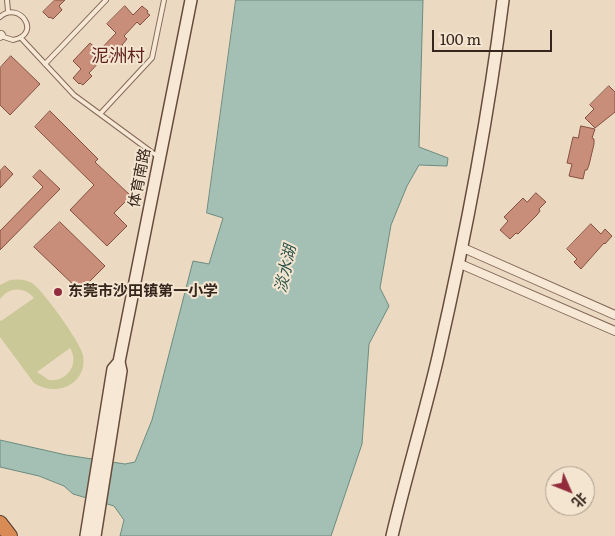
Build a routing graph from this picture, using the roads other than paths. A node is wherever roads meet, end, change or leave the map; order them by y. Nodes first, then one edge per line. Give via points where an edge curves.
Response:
1 (7, 0) edge
2 (106, 0) edge
3 (164, 0) edge
4 (191, 0) edge
5 (502, 0) edge
6 (8, 11) junction
7 (0, 16) edge
8 (0, 35) edge
9 (21, 38) junction
10 (45, 64) junction
11 (100, 114) junction
12 (159, 157) junction
13 (461, 247) junction
14 (458, 263) junction
15 (615, 315) edge
16 (615, 331) edge
17 (93, 522) junction
18 (0, 524) edge
19 (10, 536) edge
20 (86, 536) edge
21 (95, 536) edge
22 (392, 536) edge

1 - 6 lane
2 - 10 lane
3 - 11 lane via 152,58
4 - 12 street, 体育南路
5 - 13 street via 480,151
6 - 7 lane
6 - 9 lane via 20,12 26,19 26,31
8 - 9 lane via 12,40
9 - 10 lane
10 - 11 lane via 74,95
11 - 12 lane
12 - 17 street, 体育南路 via 119,362 121,371 109,419
13 - 14 street
13 - 15 street
14 - 16 street
14 - 22 street
17 - 20 street, 体育南路
17 - 21 street, 体育南路
18 - 19 highway

